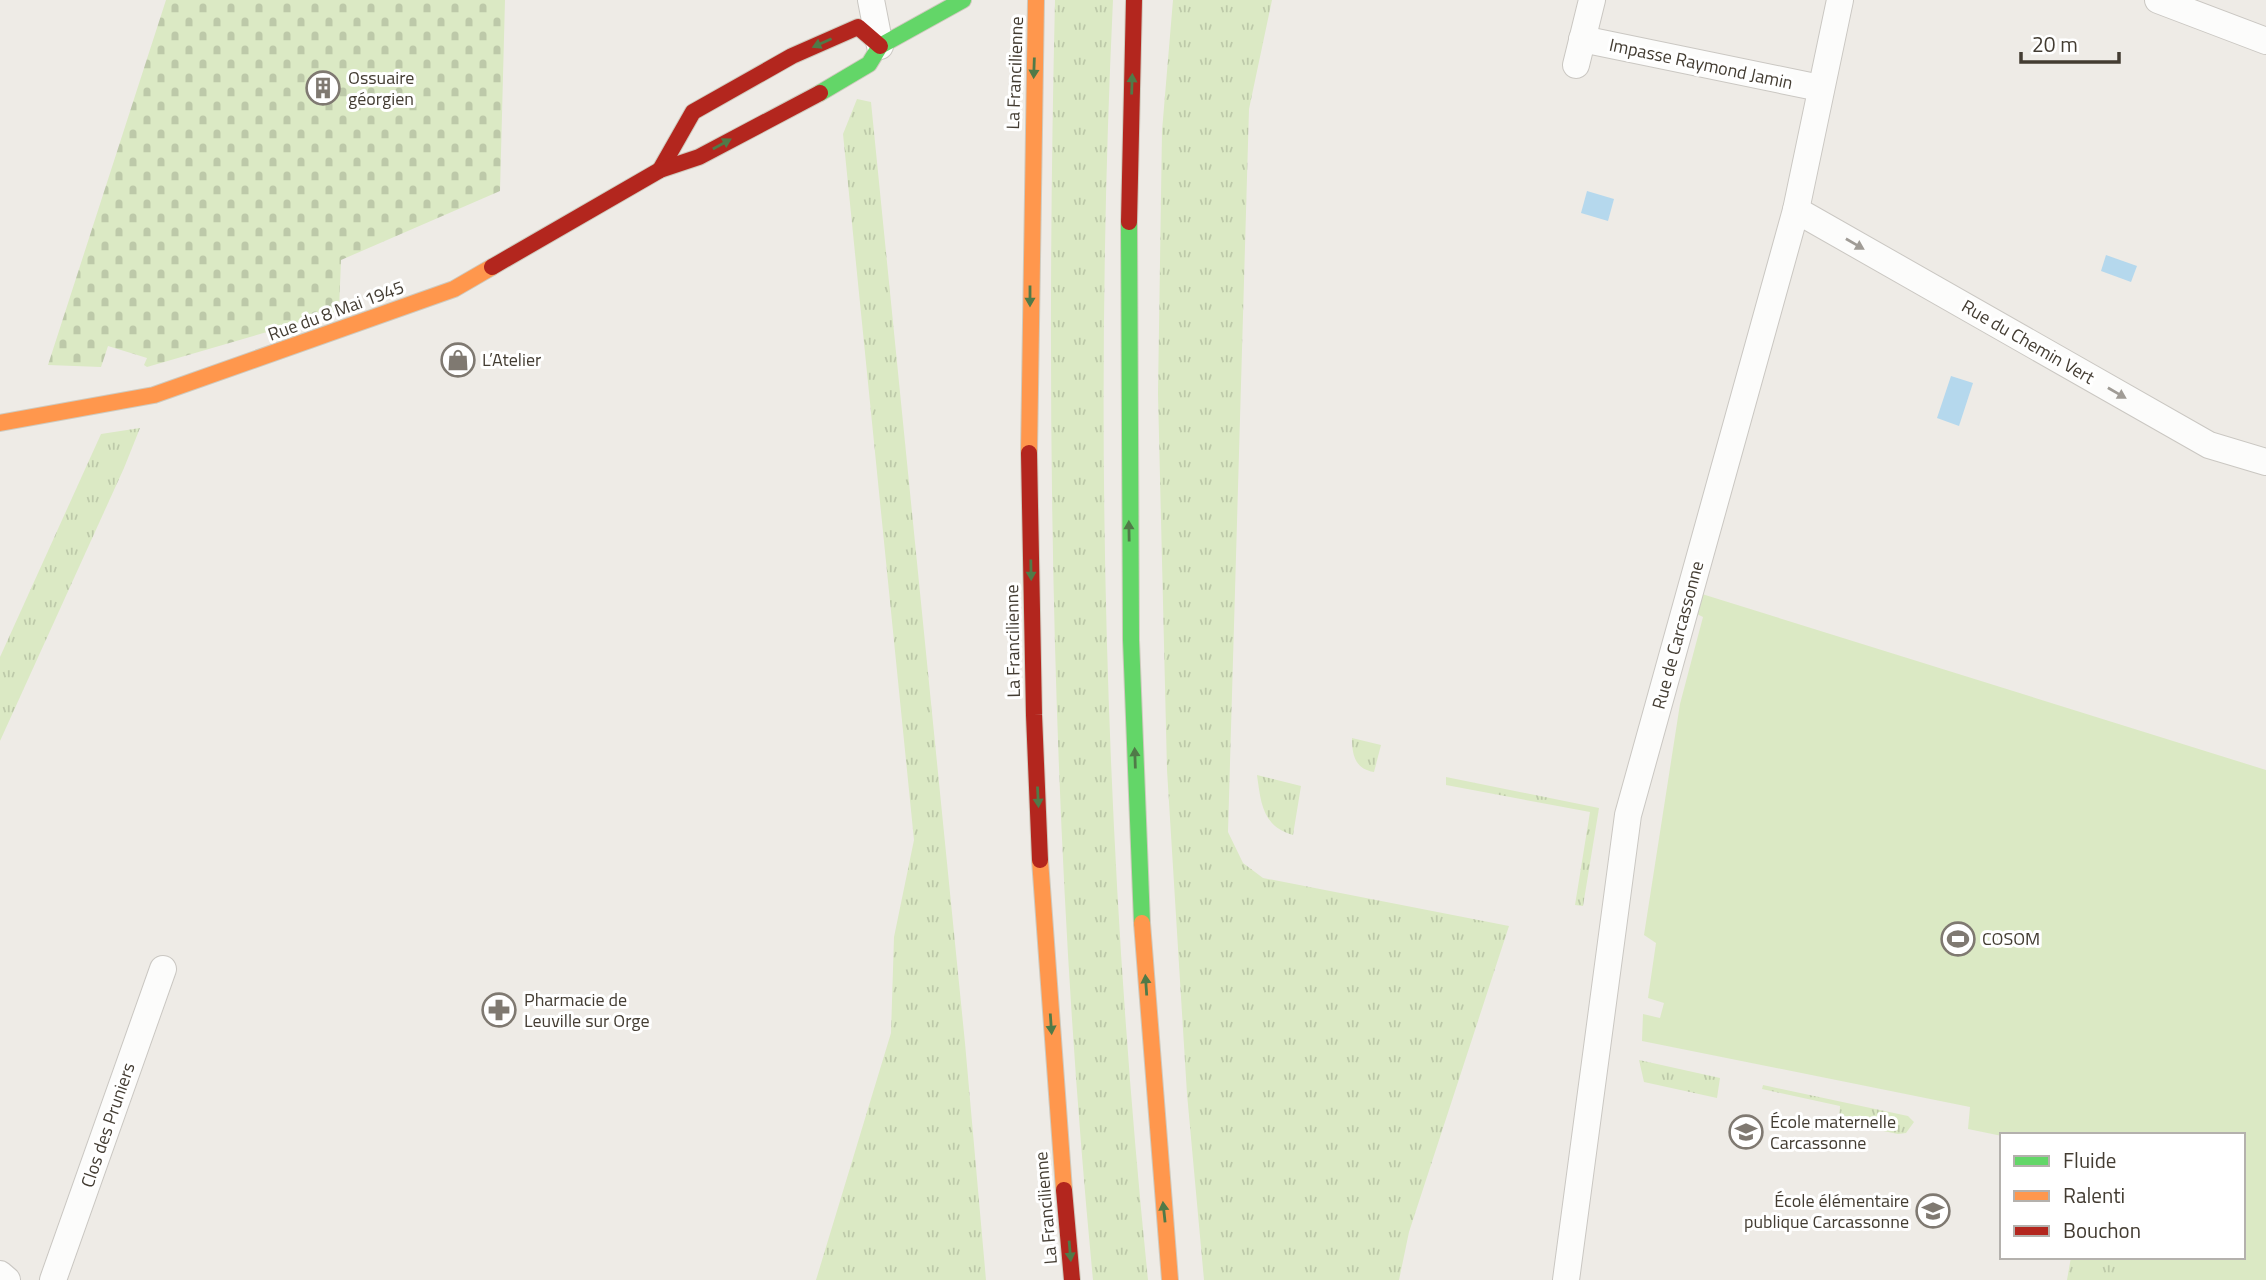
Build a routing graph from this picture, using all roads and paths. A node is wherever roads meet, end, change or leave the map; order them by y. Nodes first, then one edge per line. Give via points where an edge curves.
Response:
1 (871, 0) edge
2 (963, 0) edge
3 (1036, 0) edge
4 (1134, 0) edge
5 (1592, 0) edge
6 (1840, 0) edge
7 (2158, 0) edge
8 (1583, 39) junction
9 (2266, 41) edge
10 (880, 46) junction
11 (1576, 65) dead end
12 (1820, 88) junction
13 (660, 170) junction
14 (1796, 210) junction
15 (0, 423) edge
16 (2266, 462) edge
17 (163, 969) dead end
18 (53, 1280) edge
19 (1072, 1280) edge
20 (1170, 1280) edge
21 (1566, 1280) edge

1 - 10 street
2 - 10 main road
3 -> 19 main road, La Francilienne via 1030,321 1034,717 1052,1050
20 -> 4 main road via 1142,924 1134,716 1127,338
5 - 8 street
6 - 12 street, Rue de Carcassonne
7 - 9 street
8 - 11 street
8 - 12 street, Impasse Raymond Jamin
13 -> 10 main road, Rue du 8 Mai 1945 via 699,157 844,81 869,64
10 -> 13 main road, Rue du 8 Mai 1945 via 858,27 731,90 694,112
12 - 14 street, Rue de Carcassonne
13 - 15 main road, Rue du 8 Mai 1945 via 454,289 154,395
14 -> 16 street, Rue du Chemin Vert via 2209,445
14 - 21 street, Rue de Carcassonne via 1628,815
17 - 18 street, Clos des Pruniers

